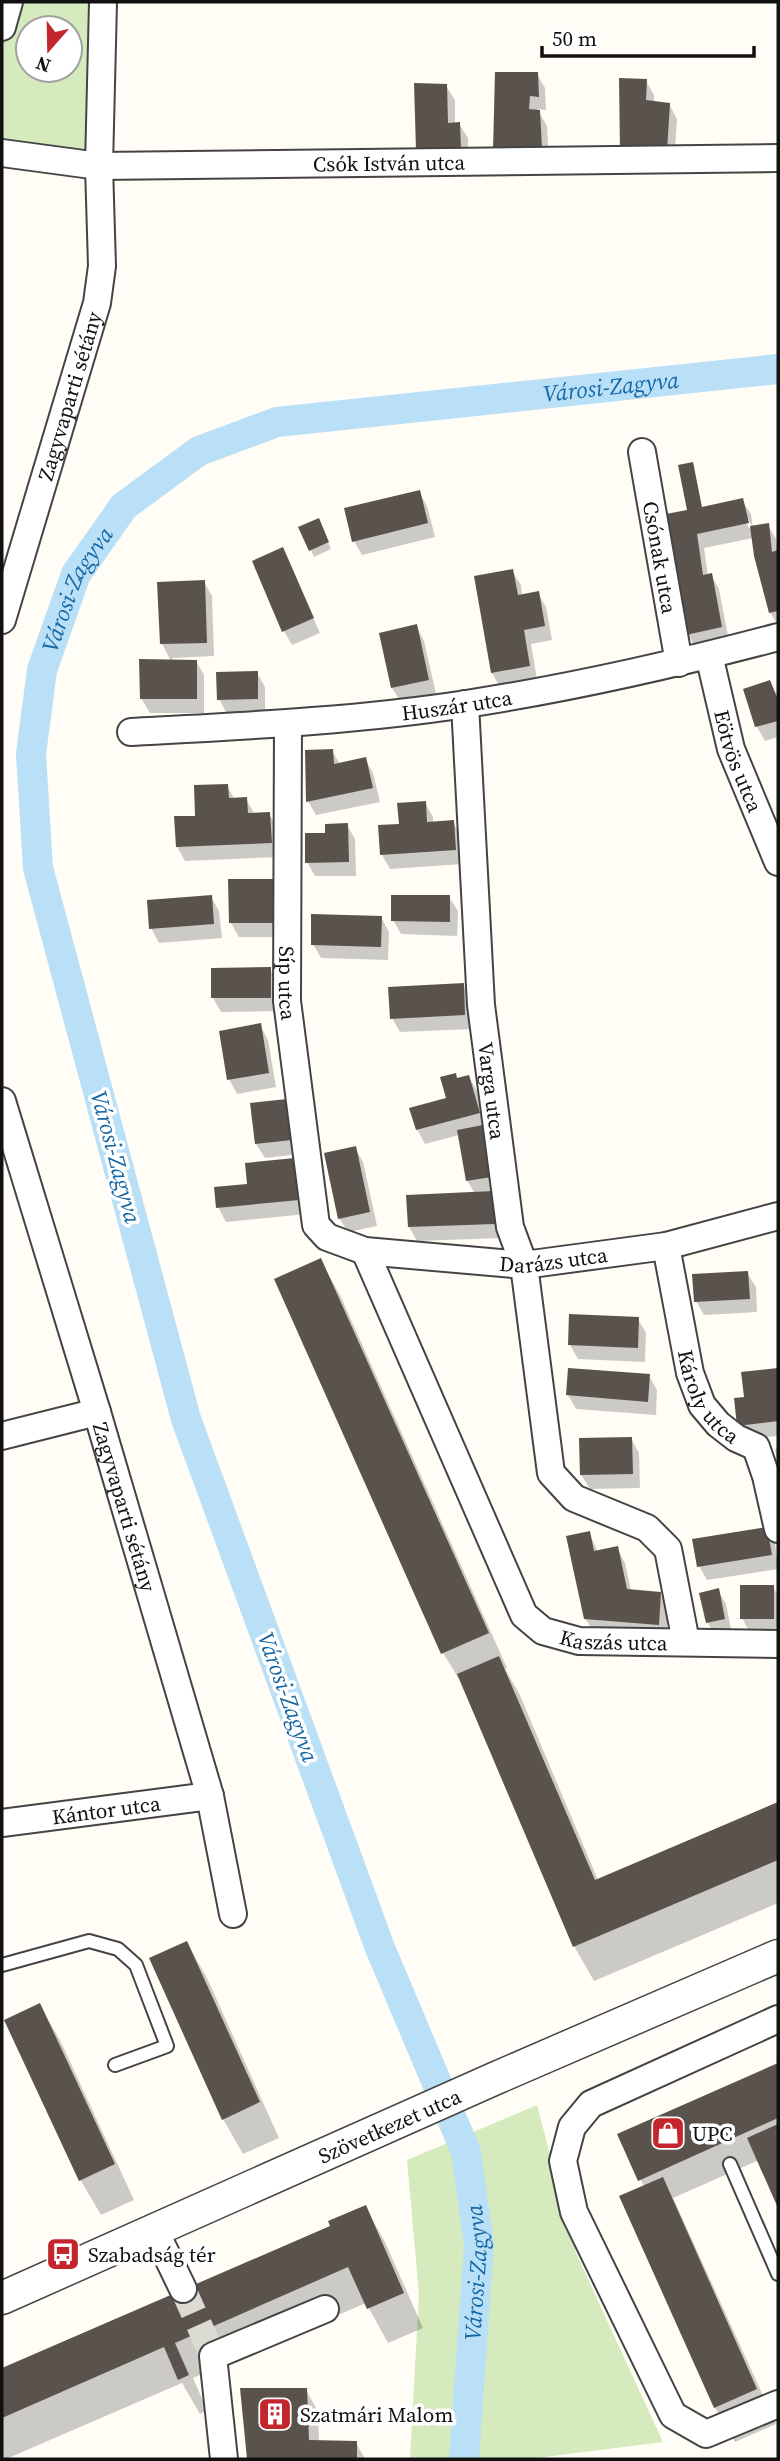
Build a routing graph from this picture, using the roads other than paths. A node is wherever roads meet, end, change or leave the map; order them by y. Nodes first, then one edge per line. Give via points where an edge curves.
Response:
1 (9, 2) edge
2 (103, 2) edge
3 (2, 27) edge
4 (2, 153) edge
5 (778, 158) edge
6 (99, 166) junction
7 (642, 453) dead end
8 (2, 620) edge
9 (778, 637) edge
10 (709, 655) junction
11 (678, 663) junction
12 (465, 704) junction
13 (288, 724) junction
14 (131, 732) dead end
15 (778, 862) edge
16 (2, 1101) edge
17 (778, 1216) edge
18 (327, 1237) joint
19 (666, 1247) junction
20 (365, 1251) junction
21 (524, 1265) junction
22 (97, 1412) junction
23 (2, 1436) edge
24 (551, 1473) joint
25 (778, 1529) edge
26 (686, 1642) junction
27 (778, 1644) edge
28 (211, 1796) junction
29 (2, 1824) edge
30 (233, 1914) dead end
31 (778, 1956) edge
32 (2, 1965) edge
33 (778, 2019) edge
34 (115, 2065) dead end
35 (730, 2164) dead end
36 (155, 2231) junction
37 (778, 2274) edge
38 (183, 2289) tunnel mouth
39 (2, 2298) edge
40 (325, 2309) dead end
41 (778, 2404) edge
42 (224, 2459) edge

1 - 3 street
2 - 6 street, Zagyvaparti sétány
4 - 6 street, Csók István utca
5 - 6 street, Csók István utca
6 - 8 street, Zagyvaparti sétány via 102,267 97,303
7 - 11 street, Csónak utca
9 - 10 street, Huszár utca
10 - 11 street, Huszár utca
10 - 15 street, Eötvös utca via 731,749
11 - 12 street, Huszár utca
12 - 13 street, Huszár utca
12 - 21 street, Varga utca via 481,1004 510,1227
13 - 14 street, Huszár utca
13 - 18 street, Síp utca via 287,1001 316,1224
16 - 22 street, Zagyvaparti sétány
17 - 19 street, Darázs utca
18 - 20 street, Darázs utca
19 - 21 street, Darázs utca
19 - 25 street, Károly utca via 690,1373 702,1405 736,1438 756,1447
20 - 21 street, Darázs utca
20 - 26 street, Kaszás utca via 524,1615 543,1631 579,1641
21 - 24 street, Varga utca
22 - 23 street
22 - 28 street, Zagyvaparti sétány
24 - 26 street, Kaszás utca via 574,1498 647,1528 668,1549
26 - 27 street, Kaszás utca
28 - 29 street, Kántor utca
28 - 30 street, Zagyvaparti sétány
31 - 36 street, Szövetkezet utca
32 - 34 lane via 89,1941 118,1950 136,1965 167,2046
33 - 41 street via 591,2104 572,2127 563,2161 574,2212 674,2415 706,2434
35 - 37 lane
36 - 38 street
36 - 39 street, Szövetkezet utca
40 - 42 street via 213,2356

